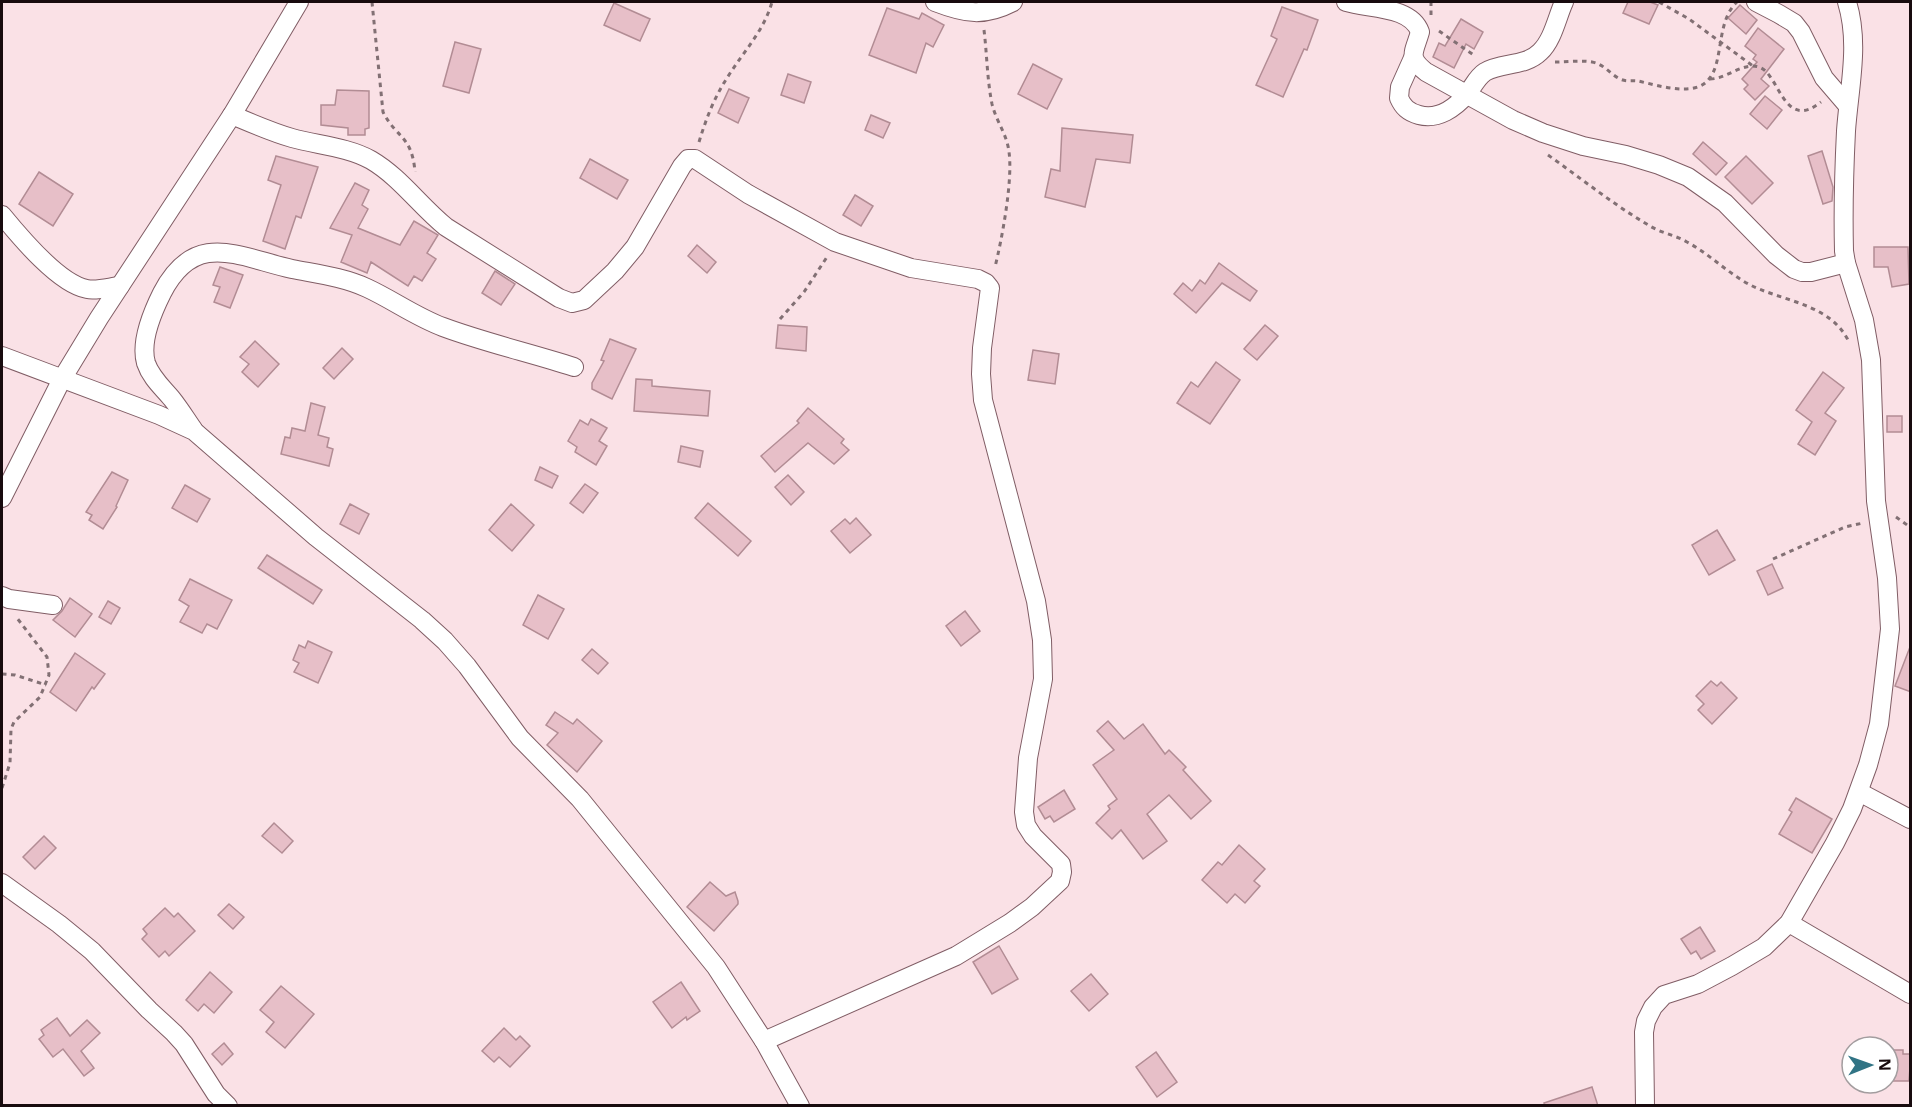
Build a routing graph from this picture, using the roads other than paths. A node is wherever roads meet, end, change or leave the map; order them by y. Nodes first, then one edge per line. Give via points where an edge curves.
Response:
1 (299, 2) edge
2 (935, 2) edge
3 (1013, 2) edge
4 (1346, 2) edge
5 (1564, 2) edge
6 (1756, 2) edge
7 (1847, 2) edge
8 (973, 9) edge
9 (1413, 58) junction
10 (1468, 94) junction
11 (1848, 106) junction
12 (232, 115) junction
13 (2, 215) edge
14 (1846, 262) junction
15 (120, 286) junction
16 (2, 356) edge
17 (574, 367) dead end
18 (62, 379) junction
19 (194, 431) junction
20 (2, 498) edge
21 (2, 596) edge
22 (53, 605) dead end
23 (1859, 792) junction
24 (1911, 819) edge
25 (2, 883) edge
26 (1789, 922) junction
27 (1911, 994) edge
28 (764, 1041) junction
29 (228, 1106) edge
30 (800, 1106) edge
31 (1645, 1106) edge

1 - 12 street
2 - 8 street
3 - 8 street via 997,10
4 - 9 street via 1400,13 1413,20 1420,33
5 - 10 street via 1538,54 1482,74
6 - 11 street via 1801,32 1824,78
7 - 11 street via 1853,65
9 - 10 street via 1426,72
9 - 10 street via 1399,92 1408,111 1437,116
10 - 14 street via 1543,133 1688,177 1725,203 1794,269 1811,272
11 - 14 street
12 - 15 street
12 - 28 street via 271,131 369,159 386,170 446,227 572,303 584,300 635,247 688,159 695,159 748,194 835,242 911,268 978,279 990,288 982,357 982,400 1036,601 1042,640 1043,679 1028,758 1024,812 1033,837 1061,864 1060,881 1018,918 956,956
13 - 15 street via 39,256 71,283 90,290
14 - 23 street via 1871,360 1876,501 1890,629 1879,724
15 - 18 street
16 - 18 street
17 - 19 street via 445,328 346,280 240,255 202,254 180,267 168,281 156,308 145,352 155,381
18 - 19 street
18 - 20 street
19 - 28 street via 316,537 445,641 520,738 580,798 682,924 716,967
21 - 22 street
23 - 24 street
23 - 26 street via 1835,843
25 - 29 street via 92,951 184,1044
26 - 27 street
26 - 31 street via 1748,957 1698,984 1664,995 1653,1006 1644,1032
28 - 30 street

